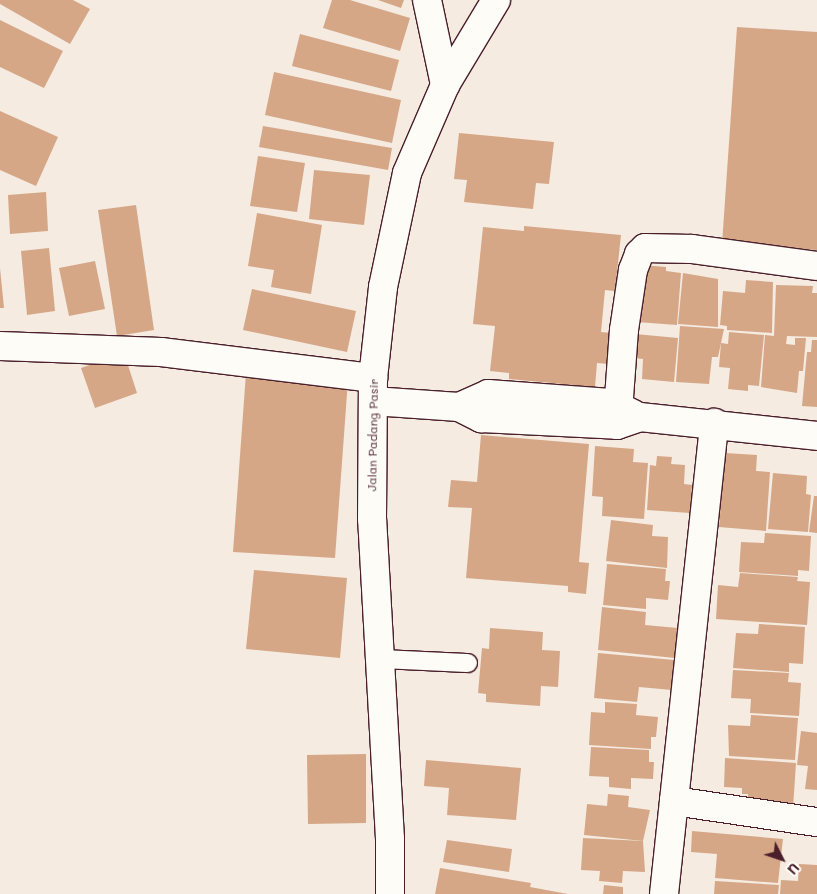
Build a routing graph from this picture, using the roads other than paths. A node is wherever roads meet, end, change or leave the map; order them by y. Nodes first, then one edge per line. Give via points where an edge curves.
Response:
1 (428, 0) edge
2 (496, 0) edge
3 (445, 85) junction
4 (817, 266) edge
5 (0, 346) edge
6 (373, 390) junction
7 (625, 416) junction
8 (714, 423) junction
9 (817, 436) edge
10 (380, 659) junction
11 (468, 663) dead end
12 (674, 800) junction
13 (817, 822) edge
14 (390, 894) edge
15 (664, 894) edge

1 - 3 main road
2 - 3 main road, Jalan Padang Pasir
3 - 6 main road, Jalan Padang Pasir via 407,173 382,287
4 - 7 main road via 692,250 645,248 633,270 624,330
5 - 6 main road via 161,352
6 - 7 main road via 459,407 481,418
6 - 10 main road, Jalan Padang Pasir via 372,519
7 - 8 main road
8 - 9 main road
8 - 12 main road
10 - 11 lane
10 - 14 main road, Jalan Padang Pasir
12 - 13 main road
12 - 15 main road

